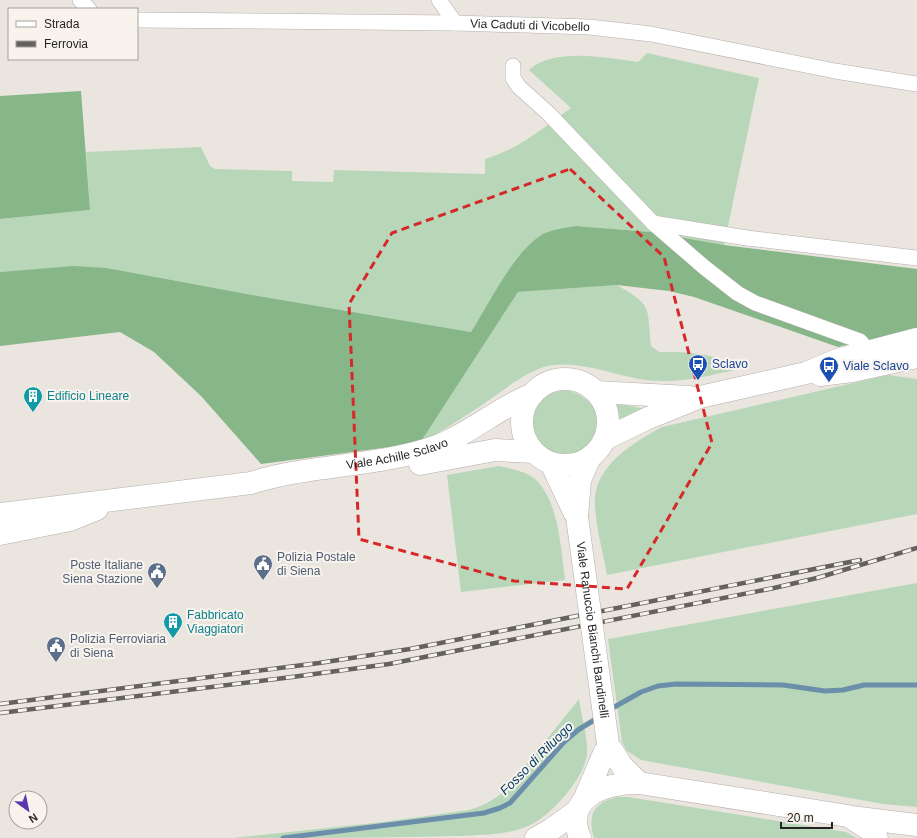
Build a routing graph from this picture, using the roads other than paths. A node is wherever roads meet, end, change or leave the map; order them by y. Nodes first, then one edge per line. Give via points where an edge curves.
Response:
1 (80, 0) edge
2 (439, 0) edge
3 (88, 8) edge
4 (138, 20) edge
5 (455, 23) junction
6 (513, 66) dead end
7 (915, 87) edge
8 (653, 223) junction
9 (917, 258) edge
10 (917, 339) edge
11 (868, 351) junction
12 (915, 356) edge
13 (806, 374) junction
14 (596, 392) junction
15 (533, 394) junction
16 (700, 397) junction
17 (605, 439) junction
18 (590, 457) junction
19 (543, 458) junction
20 (251, 483) junction
21 (116, 498) junction
22 (0, 514) edge
23 (577, 517) junction
24 (0, 534) edge
25 (608, 744) junction
26 (639, 783) junction
27 (581, 805) junction
28 (848, 816) junction
29 (917, 824) edge
30 (536, 838) edge
31 (580, 838) edge
32 (877, 838) edge

1 - 3 street
2 - 5 street
4 - 5 street, Via Caduti di Vicobello
5 - 7 street, Via Caduti di Vicobello via 565,25 633,31
6 - 8 street via 516,84 548,113
8 - 9 street via 747,238
8 - 11 street via 742,296 763,307 860,341
10 - 11 main road, Viale Achille Sclavo
11 - 12 street
11 - 13 main road, Viale Achille Sclavo via 832,361
12 - 13 main road, Viale Achille Sclavo via 838,374
13 - 16 main road, Viale Achille Sclavo
14 - 15 main road, Viale Achille Sclavo via 587,385 564,380 542,386
14 - 16 main road, Viale Achille Sclavo
14 - 17 main road via 607,414 608,427
15 - 19 main road via 527,403 522,424 528,444
15 - 20 main road, Viale Achille Sclavo via 452,439 426,450 286,474
16 - 17 main road, Viale Achille Sclavo
17 - 18 main road, Viale Achille Sclavo
18 - 19 main road, Viale Achille Sclavo via 571,464
18 - 23 main road, Viale Ranuccio Bianchi Bandinelli via 580,480
19 - 20 main road, Viale Achille Sclavo via 509,450 483,451 377,472 292,485
19 - 23 main road, Viale Ranuccio Bianchi Bandinelli
20 - 21 main road, Viale Achille Sclavo
21 - 22 main road, Viale Achille Sclavo
21 - 24 main road via 92,512 70,520
23 - 25 main road, Viale Ranuccio Bianchi Bandinelli, bridge
25 - 26 main road, Viale Ranuccio Bianchi Bandinelli via 622,766
25 - 27 main road
26 - 27 main road via 599,790
26 - 28 main road
27 - 30 main road via 552,829
27 - 31 main road via 575,820
28 - 29 main road
28 - 32 main road via 870,830

